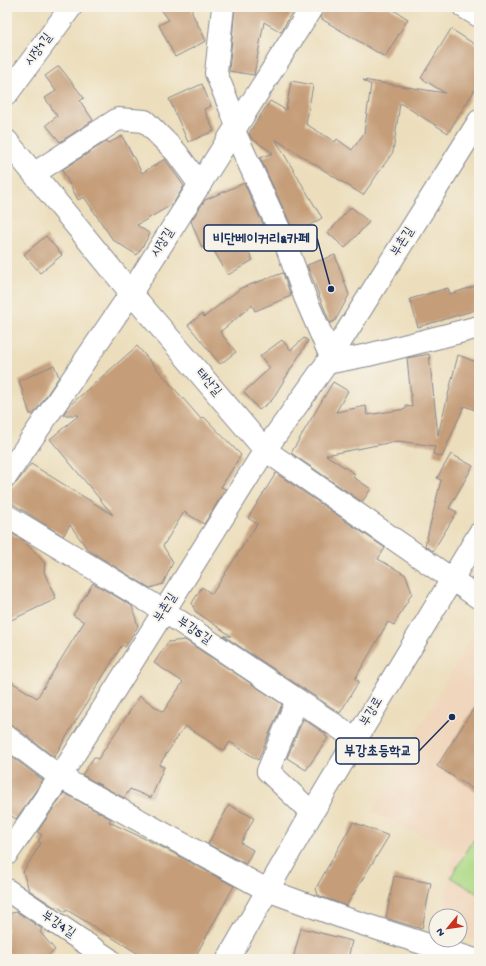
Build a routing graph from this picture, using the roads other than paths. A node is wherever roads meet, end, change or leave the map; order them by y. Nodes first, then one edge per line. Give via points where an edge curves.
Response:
1 (71, 7) edge
2 (223, 7) edge
3 (312, 7) edge
4 (464, 7) edge
5 (479, 16) edge
6 (7, 94) edge
7 (479, 121) edge
8 (236, 128) junction
9 (7, 141) edge
10 (35, 173) junction
11 (200, 185) junction
12 (131, 293) junction
13 (479, 327) edge
14 (329, 360) junction
15 (265, 450) junction
16 (7, 475) edge
17 (7, 516) edge
18 (479, 534) edge
19 (452, 580) junction
20 (479, 598) edge
21 (164, 611) junction
22 (297, 700) junction
23 (7, 737) edge
24 (356, 739) junction
25 (60, 777) junction
26 (312, 813) junction
27 (7, 854) edge
28 (7, 890) edge
29 (267, 890) junction
30 (109, 959) edge
31 (228, 959) edge
32 (472, 959) edge

1 - 6 street, 시장1길
2 - 8 street via 216,73
3 - 8 street, 시장길
4 - 5 street
7 - 14 street, 부촌길
8 - 11 street, 시장길
8 - 14 street via 285,242
9 - 10 street, 태산길
10 - 11 street via 118,119 138,120 145,121 176,152
10 - 12 street, 태산길
11 - 12 street, 시장길
12 - 15 street, 태산길
12 - 16 street, 시장길
13 - 14 street via 368,355
14 - 15 street, 부촌길
15 - 19 street, 태산길
15 - 21 street, 부촌길
17 - 21 street, 부강5길
18 - 19 street, 부강로
19 - 20 street, 태산길
19 - 24 street, 부강로
21 - 22 street, 부강5길
21 - 25 street, 부촌길
22 - 24 street, 부강5길
22 - 26 street via 268,771
23 - 25 street
24 - 26 street, 부강로
25 - 27 street, 부촌길
25 - 29 street
26 - 29 street, 부강로
28 - 30 street, 부강4길
29 - 31 street, 부강로
29 - 32 street

